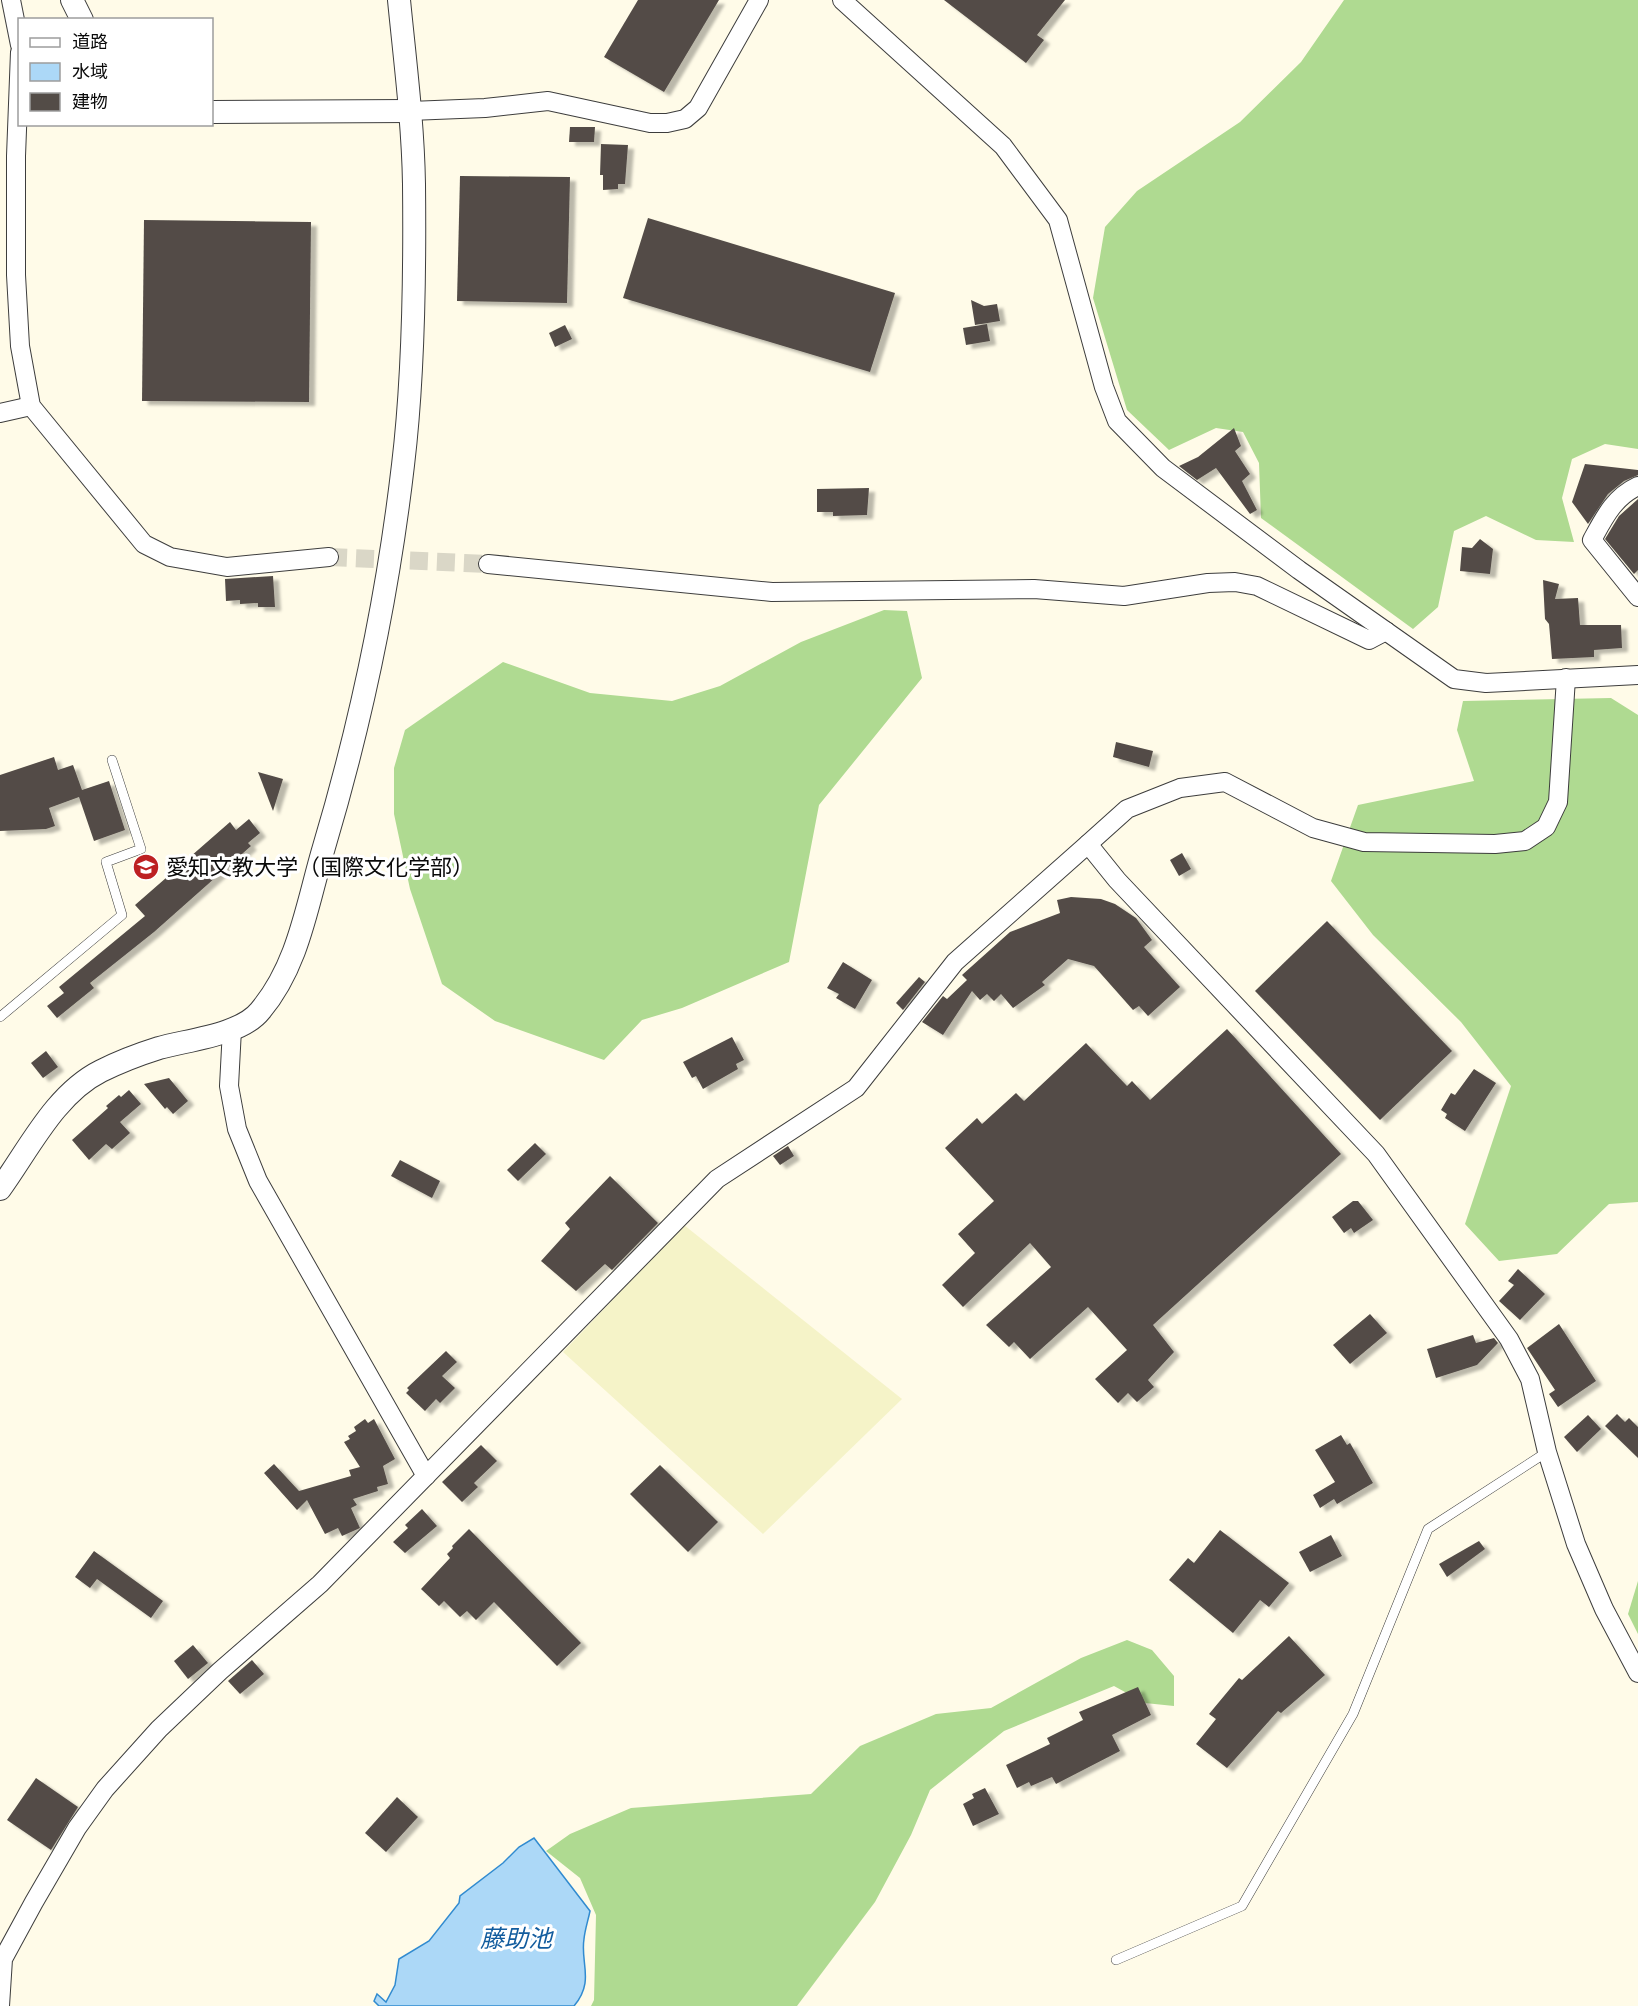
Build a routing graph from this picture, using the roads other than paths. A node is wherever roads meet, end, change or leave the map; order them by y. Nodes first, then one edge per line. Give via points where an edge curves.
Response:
1 (11, 0) edge
2 (72, 0) edge
3 (399, 0) edge
4 (759, 0) edge
5 (842, 0) edge
6 (81, 18) edge
7 (18, 35) edge
8 (18, 94) edge
9 (411, 111) junction
10 (213, 112) edge
11 (31, 406) junction
12 (0, 413) edge
13 (1638, 486) edge
14 (330, 557) tunnel mouth
15 (488, 564) tunnel mouth
16 (1638, 597) edge
17 (1386, 631) junction
18 (1638, 675) edge
19 (1566, 678) junction
20 (112, 759) dead end
21 (1088, 844) junction
22 (0, 1017) edge
23 (232, 1029) junction
24 (0, 1189) edge
25 (1546, 1452) junction
26 (426, 1476) junction
27 (1638, 1673) edge
28 (1116, 1960) dead end
29 (0, 2006) edge

1 - 7 street
2 - 6 street
3 - 9 street
4 - 9 street via 698,108 685,119 650,123 548,101
5 - 17 street via 1002,146 1058,220 1117,421 1162,468
8 - 11 street via 16,275 20,346
9 - 10 street
9 - 23 street via 412,317 403,464 383,599 346,773 299,940 280,985 257,1016
11 - 12 street
11 - 14 street via 144,544 170,557 227,567
13 - 16 street via 1625,491 1607,511 1593,540
15 - 17 street via 772,591 1023,589 1124,596 1235,582 1257,586 1369,640
17 - 19 street via 1454,679 1486,683
18 - 19 street
19 - 21 street via 1558,802 1546,827 1525,841 1364,842 1313,828 1225,782 1180,788 1127,809
20 - 22 lane via 141,849 106,862 122,915
21 - 25 street via 1117,880 1376,1154 1509,1339 1530,1379
21 - 26 street via 955,962 856,1088 717,1179
23 - 24 street via 155,1049 99,1071 58,1106
23 - 26 street via 230,1086 237,1130 258,1182
25 - 27 street via 1576,1544
25 - 28 lane via 1428,1529 1353,1714 1242,1906
26 - 29 street via 320,1584 159,1729 105,1789 77,1828 3,1959

